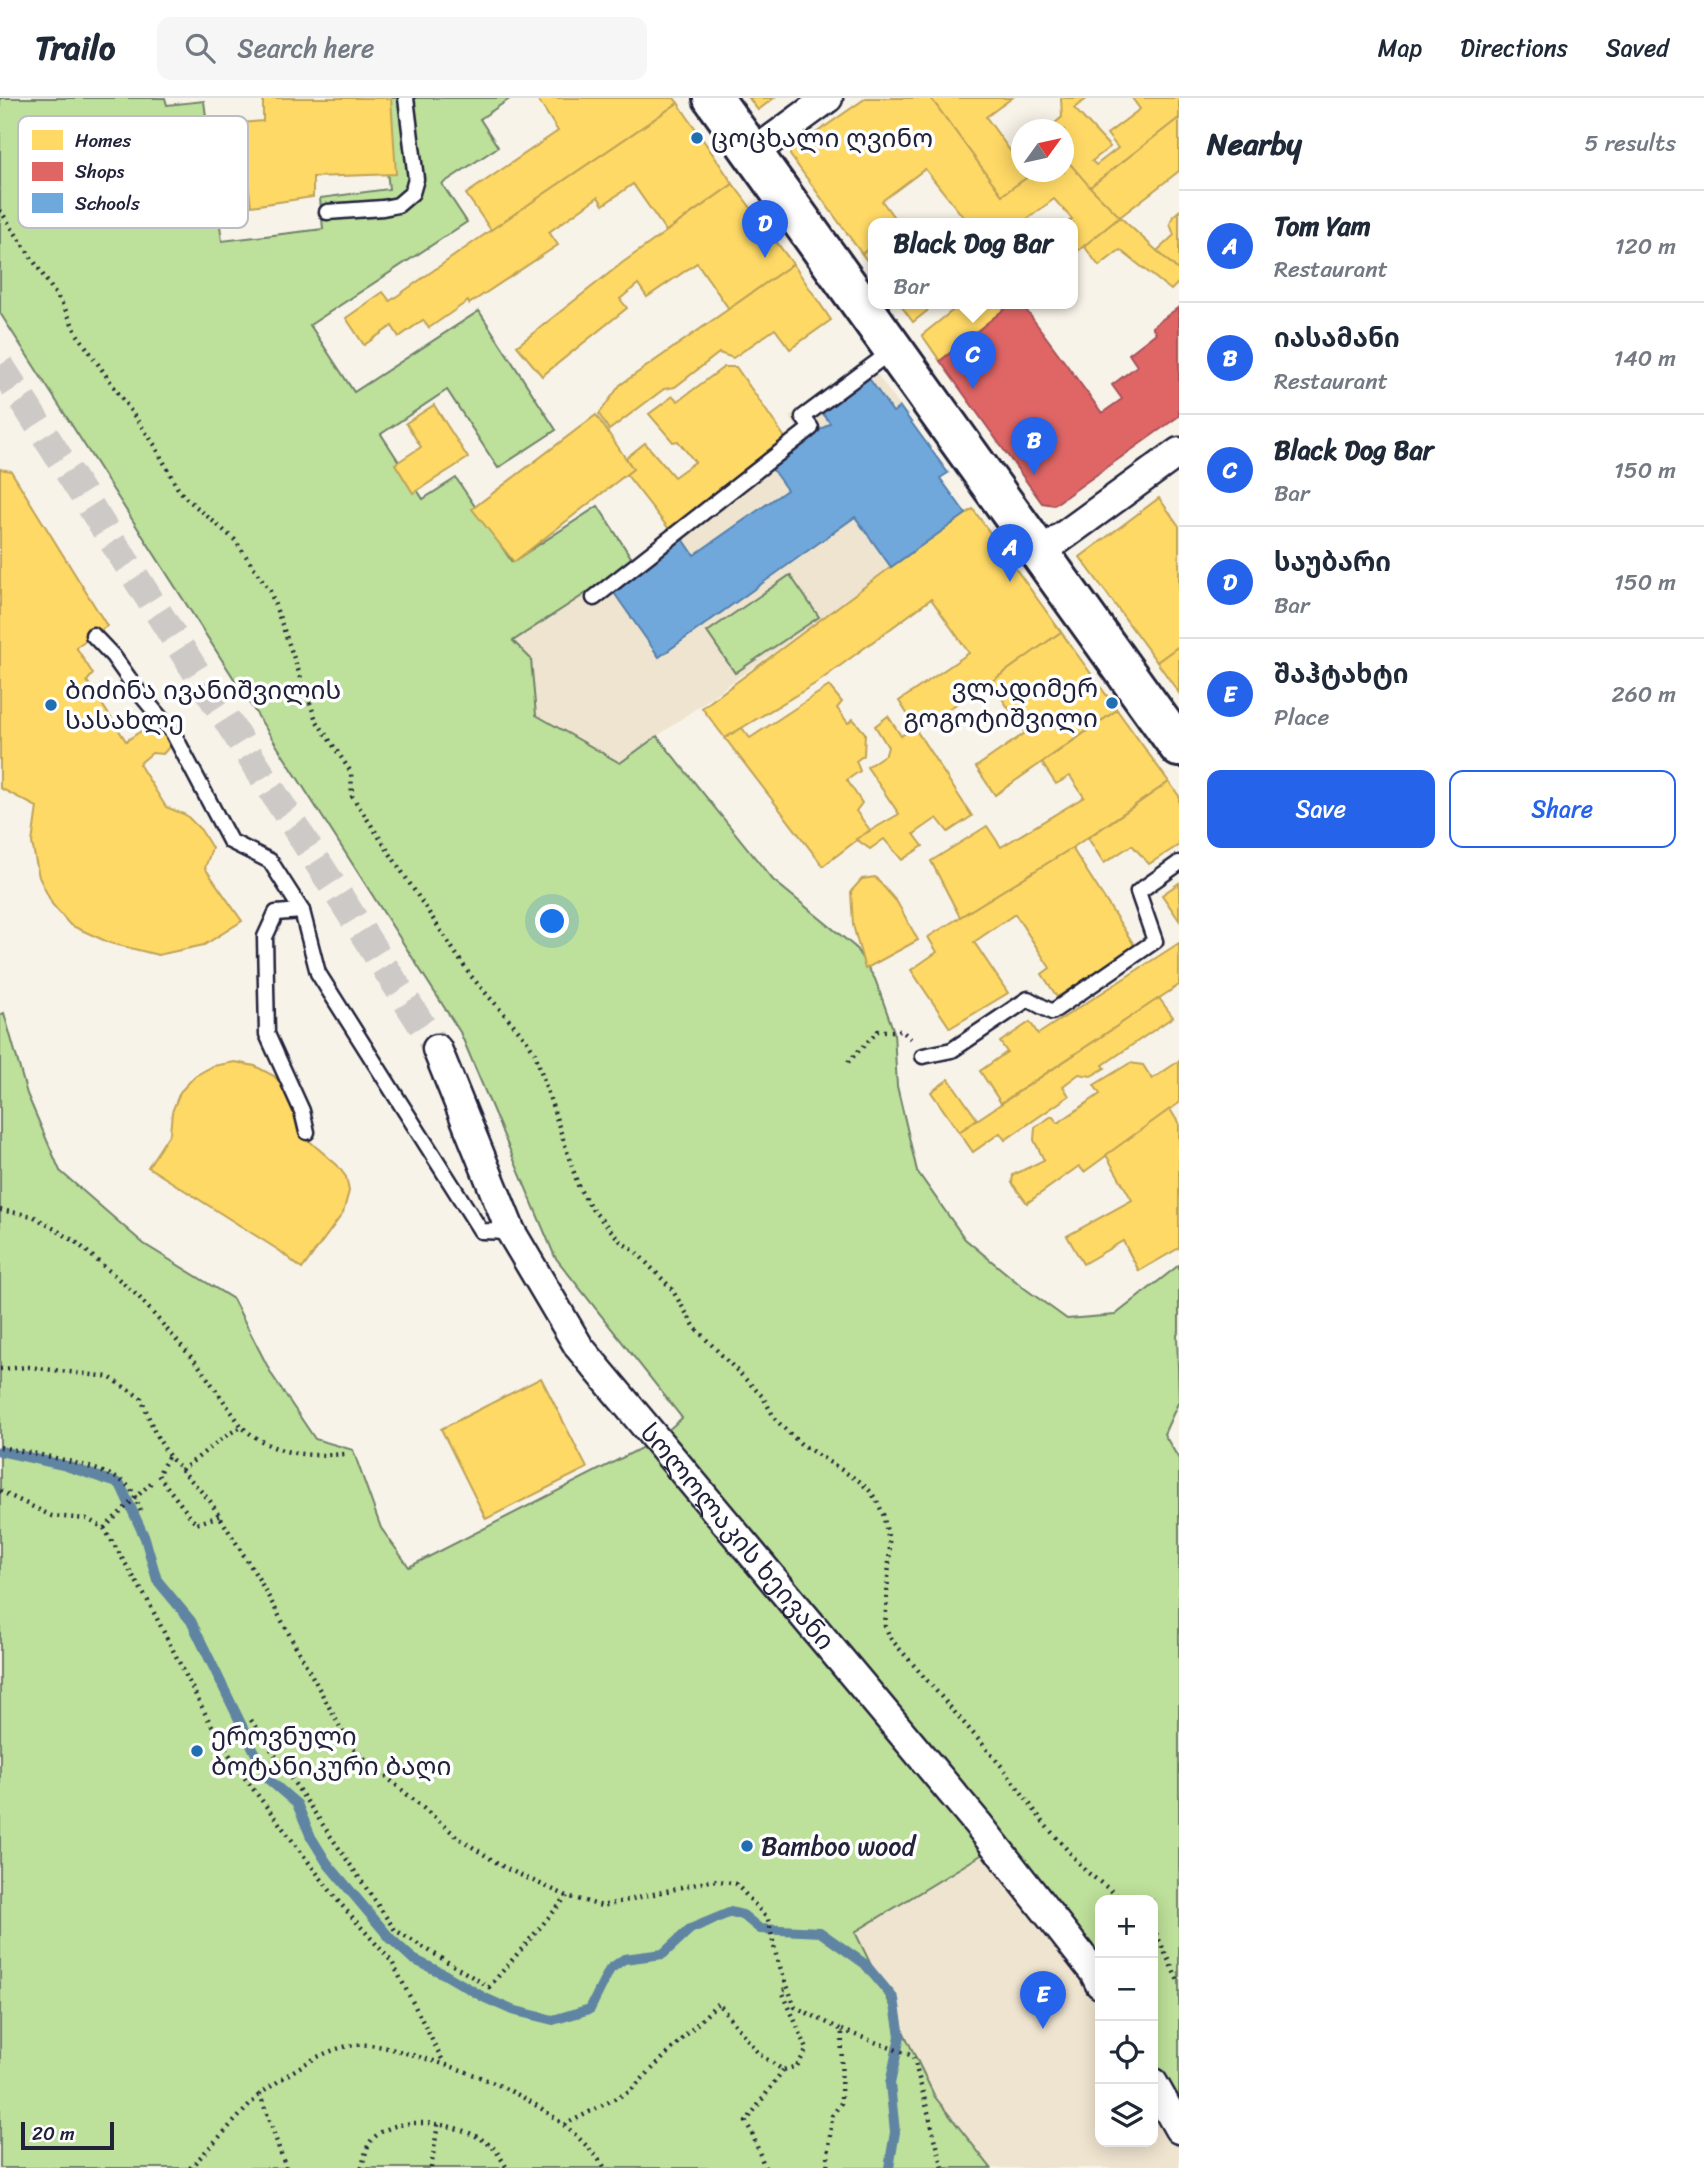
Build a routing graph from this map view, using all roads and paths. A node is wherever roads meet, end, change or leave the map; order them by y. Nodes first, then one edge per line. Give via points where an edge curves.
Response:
1 (406, 98) edge
2 (713, 98) edge
3 (828, 98) edge
4 (753, 153) junction
5 (0, 210) edge
6 (327, 212) dead end
7 (894, 349) junction
8 (1179, 452) edge
9 (1040, 553) junction
10 (594, 598) dead end
11 (93, 635) dead end
12 (1179, 747) edge
13 (1179, 863) edge
14 (302, 911) junction
15 (436, 1049) tunnel mouth
16 (923, 1056) joint
17 (848, 1062) dead end
18 (307, 1132) dead end
19 (0, 1210) edge
20 (511, 1232) junction
21 (0, 1369) edge
22 (242, 1427) junction
23 (0, 1447) edge
24 (345, 1454) dead end
25 (169, 1457) junction
26 (181, 1470) junction
27 (156, 1478) junction
28 (0, 1491) edge
29 (142, 1514) dead end
30 (219, 1516) junction
31 (104, 1528) junction
32 (251, 1720) dead end
33 (1117, 1895) edge
34 (567, 1896) junction
35 (1158, 1938) edge
36 (1095, 1974) edge
37 (1179, 1983) edge
38 (788, 1987) junction
39 (842, 2030) junction
40 (444, 2063) junction
41 (783, 2070) junction
42 (1154, 2084) edge
43 (260, 2094) junction
44 (438, 2124) junction
45 (564, 2125) junction
46 (1179, 2129) edge
47 (190, 2168) edge
48 (286, 2168) edge
49 (361, 2168) edge
50 (431, 2168) edge
51 (507, 2168) edge
52 (605, 2168) edge
53 (765, 2168) edge
54 (827, 2168) edge
55 (943, 2168) edge

1 - 6 lane via 416,179 412,193 398,205
2 - 4 main road
3 - 4 street
4 - 7 main road
5 - 33 path via 77,334 154,444 177,487 235,540 270,591 316,720 351,772 352,796 470,975 535,1054 584,1198 621,1242 671,1288 696,1329 755,1389 775,1419 801,1444 869,1490 883,1514 890,1546 885,1626 891,1639 1004,1769 1045,1826 1087,1872
7 - 9 main road
7 - 10 lane via 803,418 811,428
8 - 9 street
9 - 12 main road
11 - 14 lane via 173,733 230,841 270,861
13 - 16 lane via 1138,892 1155,941 1052,1012 1028,999 952,1050
14 - 18 lane via 276,914 265,937 265,1011 267,1034
14 - 20 lane via 318,973 481,1231
15 - 20 street, სოლოლაკის ხეივანი
16 - 17 path via 902,1031 878,1031
19 - 22 path via 33,1216 76,1242 138,1296 199,1366
20 - 36 street, სოლოლაკის ხეივანი via 579,1347 978,1824
21 - 25 path via 29,1367 109,1377 141,1398
22 - 24 path via 257,1441 290,1454
22 - 26 path
23 - 29 path via 117,1478 130,1487
25 - 26 path
25 - 27 path
26 - 30 path
27 - 30 path via 196,1524
27 - 31 path, bridge
28 - 31 path via 52,1516 87,1519
30 - 34 path via 351,1747 460,1839 506,1868
31 - 40 path via 238,1769 338,1900 392,1962
32 - 34 path via 395,1930 489,1987
34 - 38 path via 602,1906 714,1880 736,1884 768,1919
35 - 37 path
38 - 39 path via 796,2007
38 - 41 path via 782,1991 807,2049 797,2066
39 - 54 path via 841,2103 832,2116
39 - 55 path via 912,2056
40 - 43 path via 373,2044 350,2046 308,2062
40 - 45 path via 546,2110
41 - 45 path via 759,2054 718,2003 630,2091
41 - 53 path via 746,2122
42 - 46 street
43 - 47 path
43 - 48 path
44 - 49 path via 417,2122 388,2129 370,2142
44 - 50 path
44 - 51 path via 474,2134 493,2147
45 - 52 path via 591,2148

